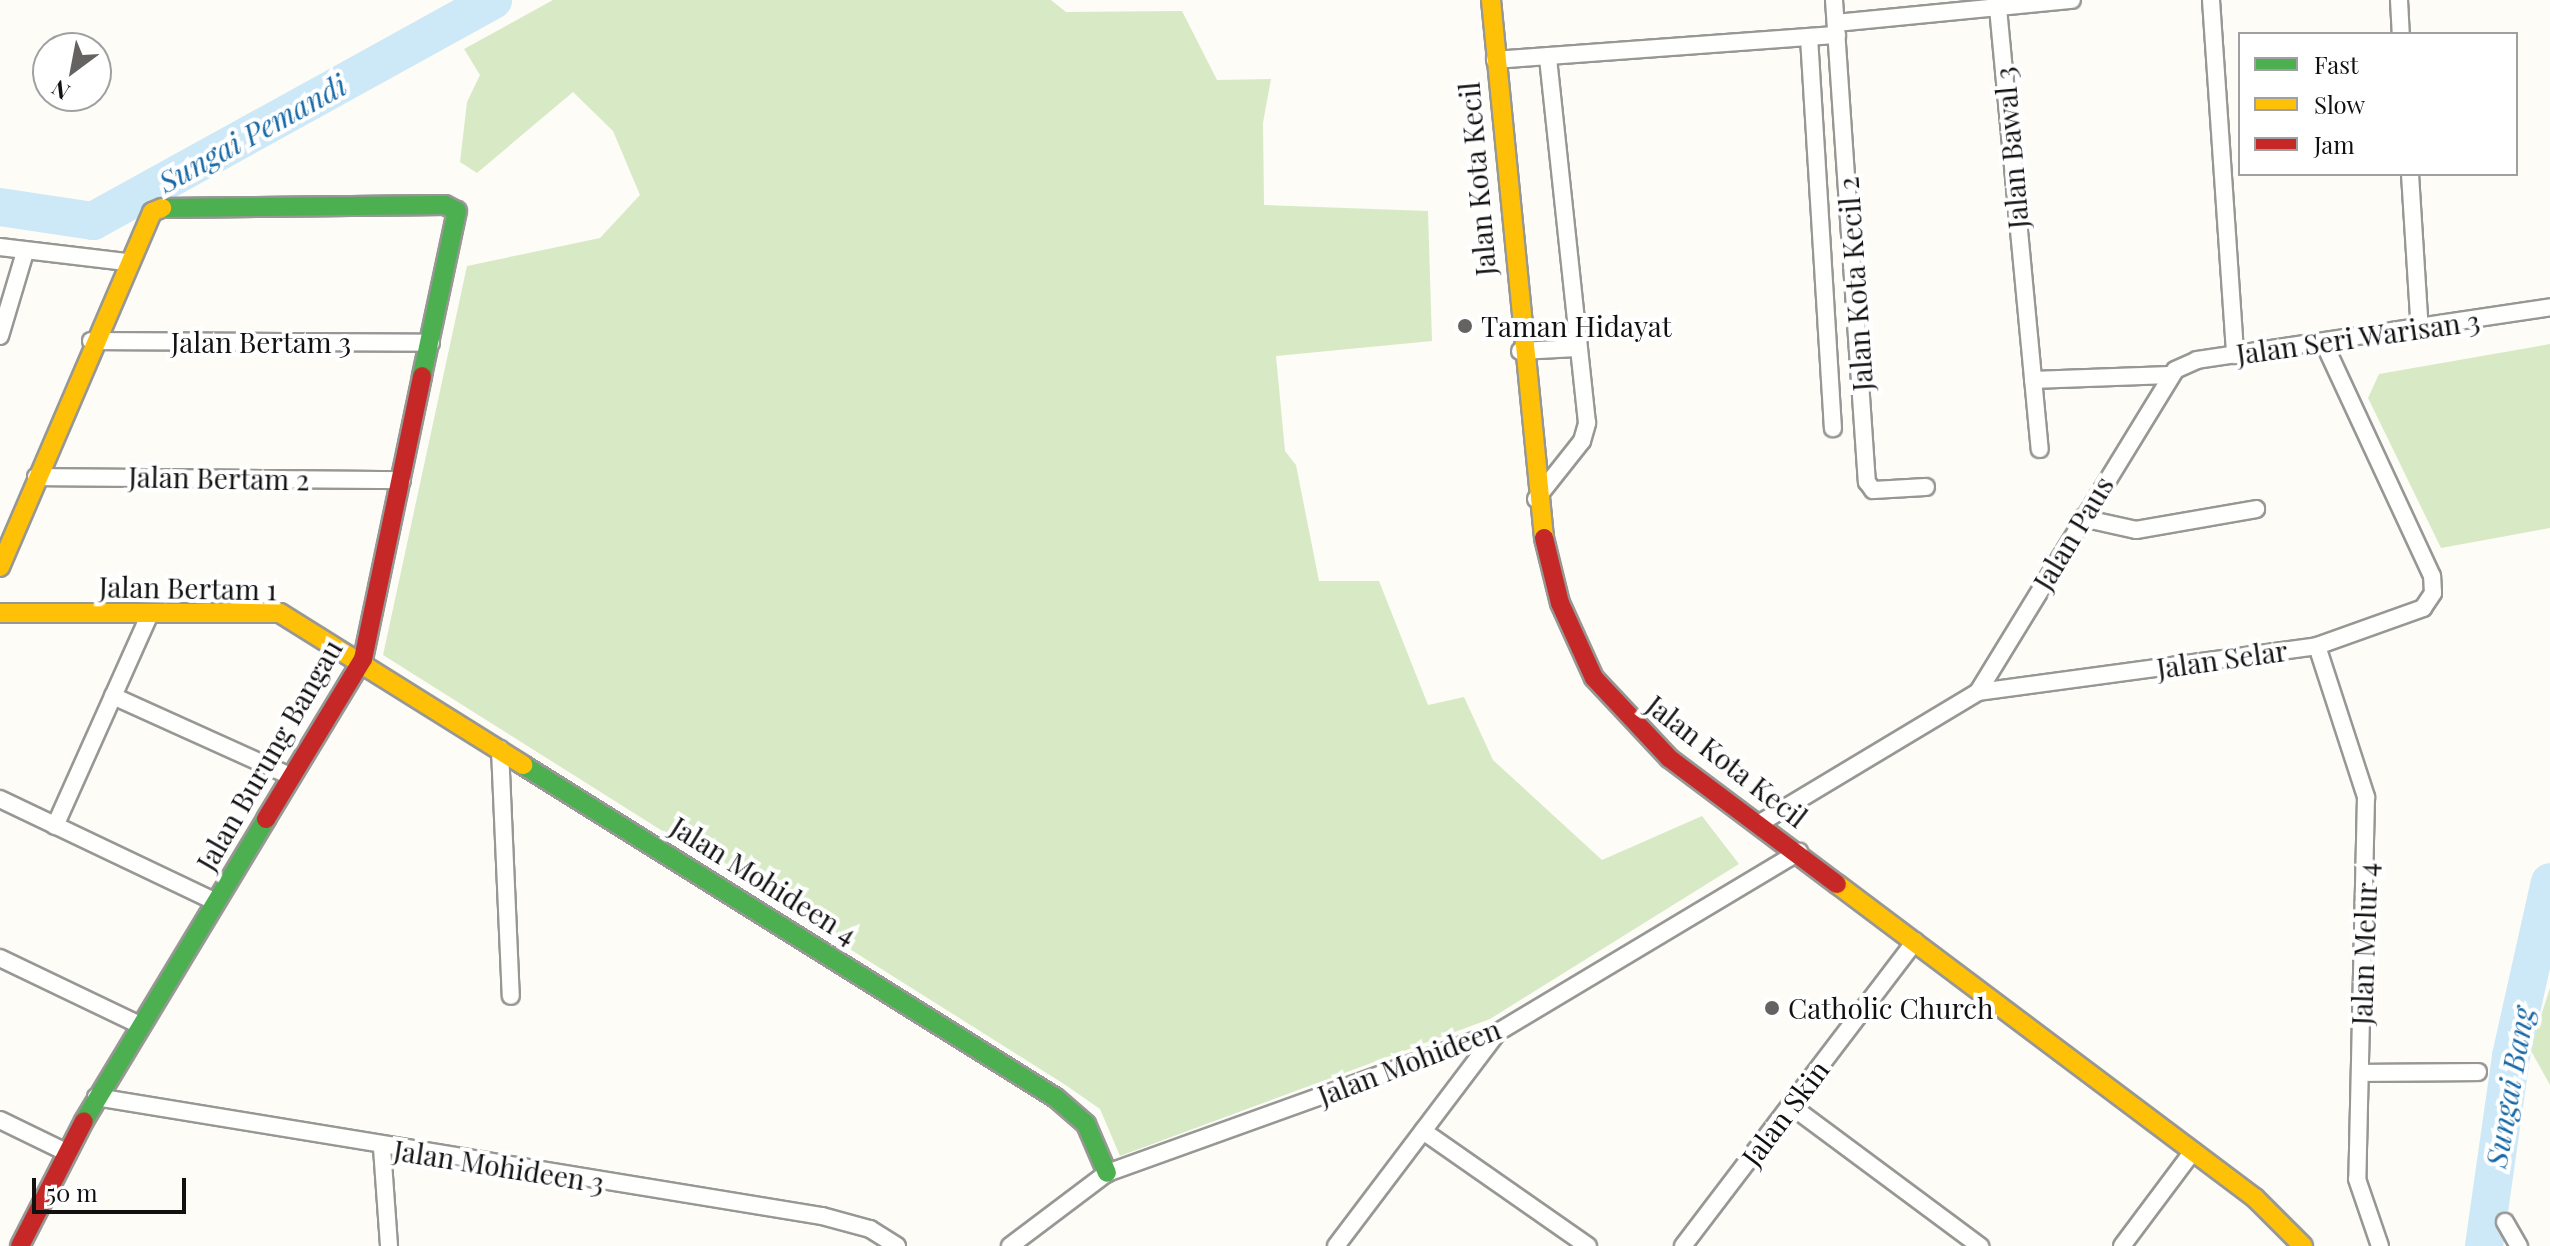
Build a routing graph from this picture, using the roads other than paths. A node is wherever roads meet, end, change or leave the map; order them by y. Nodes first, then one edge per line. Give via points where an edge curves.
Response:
1 (1491, 0) edge
2 (1834, 0) edge
3 (2072, 0) edge
4 (2211, 0) edge
5 (2399, 0) edge
6 (1998, 8) junction
7 (1837, 29) junction
8 (2401, 32) edge
9 (1809, 37) junction
10 (1548, 56) junction
11 (1495, 60) junction
12 (2410, 176) edge
13 (0, 247) edge
14 (25, 252) junction
15 (126, 262) junction
16 (2550, 307) edge
17 (2420, 331) junction
18 (0, 336) edge
19 (91, 341) junction
20 (431, 343) junction
21 (2324, 343) junction
22 (1577, 348) junction
23 (1520, 351) junction
24 (2235, 355) junction
25 (2169, 375) junction
26 (2033, 380) junction
27 (1833, 428) dead end
28 (2040, 449) dead end
29 (36, 477) junction
30 (402, 480) junction
31 (1926, 487) dead end
32 (1536, 499) junction
33 (2256, 509) dead end
34 (2082, 518) junction
35 (0, 567) edge
36 (0, 613) edge
37 (150, 614) junction
38 (2317, 646) junction
39 (363, 659) junction
40 (1978, 692) junction
41 (113, 696) junction
42 (500, 749) junction
43 (292, 777) junction
44 (0, 799) edge
45 (1760, 823) junction
46 (55, 826) junction
47 (1799, 852) junction
48 (216, 902) junction
49 (1915, 941) junction
50 (0, 958) edge
51 (511, 996) dead end
52 (140, 1025) junction
53 (1498, 1032) junction
54 (2478, 1072) dead end
55 (2360, 1073) junction
56 (96, 1097) junction
57 (1790, 1105) junction
58 (0, 1120) edge
59 (1423, 1131) junction
60 (382, 1148) junction
61 (2193, 1151) junction
62 (68, 1153) junction
63 (1107, 1173) junction
64 (2505, 1222) dead end
65 (20, 1246) edge
66 (389, 1246) edge
67 (897, 1246) edge
68 (1010, 1246) edge
69 (1336, 1246) edge
70 (1588, 1246) edge
71 (1683, 1246) edge
72 (1980, 1246) edge
73 (2122, 1246) edge
74 (2303, 1246) edge
75 (2380, 1246) edge
76 (2519, 1246) edge

1 - 11 street, Jalan Kota Kecil
2 - 7 street
3 - 6 street
4 - 24 street
5 - 8 street
6 - 7 street
6 - 26 street, Jalan Bawal 3
7 - 9 street
7 - 31 street, Jalan Kota Kecil 2 via 1867,482 1873,490
9 - 10 street
9 - 27 street
10 - 11 street
10 - 22 street
11 - 23 street, Jalan Kota Kecil
12 - 17 street
13 - 14 street
14 - 15 street
14 - 18 street
15 - 19 street
15 - 20 street, Jalan Burung Bangau via 152,212 175,203 445,205 457,211 459,224
16 - 17 street, Jalan Seri Warisan 3
17 - 21 street, Jalan Seri Warisan 3
19 - 20 street, Jalan Bertam 3
19 - 29 street
20 - 30 street, Jalan Burung Bangau
21 - 24 street, Jalan Seri Warisan 3
21 - 38 street, Jalan Selar via 2434,584 2423,608
22 - 23 street
22 - 32 street via 1587,423 1582,441
23 - 32 street, Jalan Kota Kecil
24 - 25 street, Jalan Seri Warisan 3 via 2190,362
25 - 26 street
25 - 34 street, Jalan Paus
26 - 28 street, Jalan Bawal 3
29 - 30 street, Jalan Bertam 2
29 - 35 street
30 - 39 street, Jalan Burung Bangau
32 - 45 street, Jalan Kota Kecil via 1560,603 1594,678 1639,734
33 - 34 street via 2136,530
34 - 40 street, Jalan Paus
36 - 37 street, Jalan Bertam 1
37 - 39 street, Jalan Bertam 1 via 276,612
37 - 41 street
38 - 40 street, Jalan Selar
38 - 55 street, Jalan Melur 4 via 2366,797
39 - 42 street, Jalan Mohideen 4
39 - 43 street, Jalan Burung Bangau
40 - 45 street, Jalan Selar
41 - 43 street
41 - 46 street
42 - 51 street
42 - 63 street, Jalan Mohideen 4 via 1056,1098 1086,1124
43 - 48 street, Jalan Burung Bangau
44 - 46 street
45 - 47 street, Jalan Kota Kecil
46 - 48 street
47 - 49 street, Jalan Kota Kecil
47 - 53 street, Jalan Mohideen
48 - 52 street, Jalan Burung Bangau
49 - 57 street, Jalan Skin
49 - 61 street, Jalan Kota Kecil
50 - 52 street
52 - 56 street, Jalan Burung Bangau
53 - 59 street
53 - 63 street, Jalan Mohideen
54 - 55 street
55 - 75 street, Jalan Melur 4 via 2359,1200
56 - 60 street, Jalan Mohideen 3
56 - 62 street, Jalan Burung Bangau
57 - 71 street, Jalan Skin
57 - 72 street
58 - 62 street
59 - 69 street
59 - 70 street
60 - 66 street
60 - 67 street, Jalan Mohideen 3 via 836,1219
61 - 73 street
61 - 74 street, Jalan Kota Kecil
62 - 65 street, Jalan Burung Bangau
63 - 68 street, Jalan Mohideen
64 - 76 street

